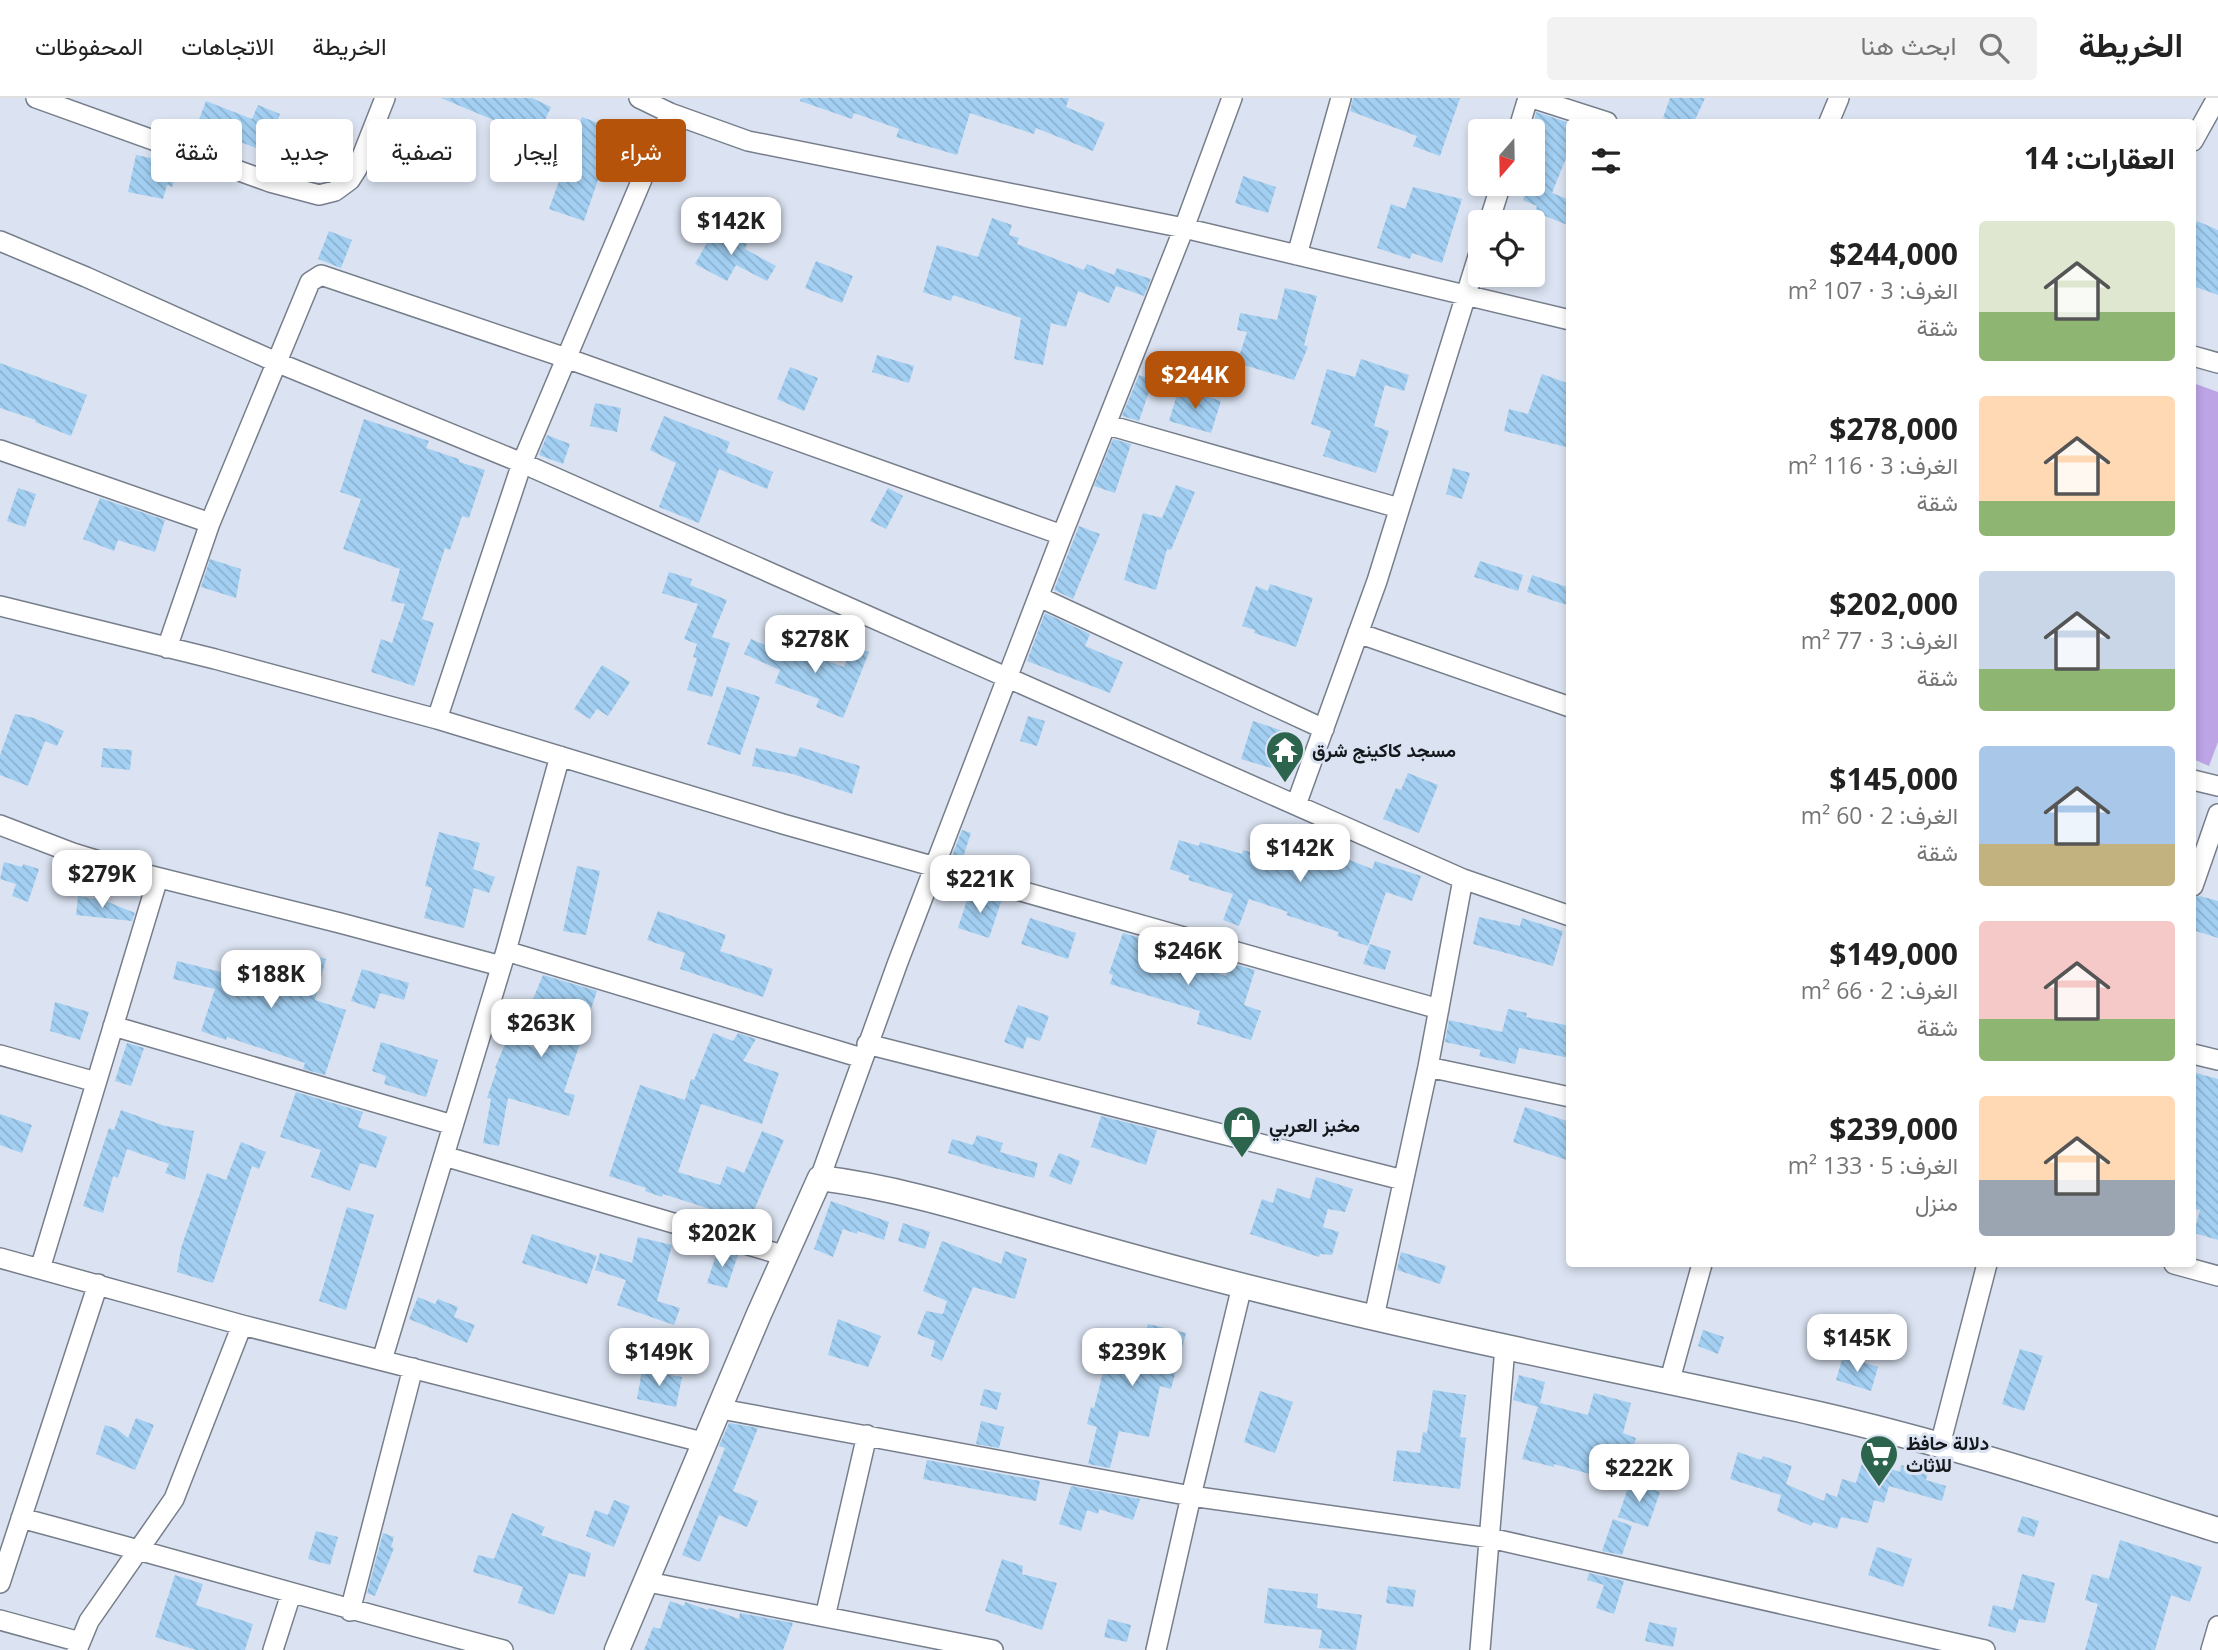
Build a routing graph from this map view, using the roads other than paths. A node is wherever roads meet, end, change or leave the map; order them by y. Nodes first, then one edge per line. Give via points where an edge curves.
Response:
1 (36, 98) edge
2 (385, 98) edge
3 (639, 98) edge
4 (1232, 98) edge
5 (1341, 98) edge
6 (1530, 98) edge
7 (2217, 98) edge
8 (1835, 99) edge
9 (670, 113) junction
10 (1522, 119) edge
11 (1597, 119) edge
12 (1830, 119) edge
13 (2196, 136) edge
14 (1184, 229) junction
15 (0, 241) edge
16 (1297, 256) junction
17 (1468, 287) edge
18 (1466, 295) junction
19 (1566, 319) edge
20 (2196, 357) edge
21 (566, 358) junction
22 (276, 362) junction
23 (2218, 363) edge
24 (1108, 425) junction
25 (0, 450) edge
26 (522, 463) junction
27 (1399, 509) junction
28 (210, 523) junction
29 (1062, 535) junction
30 (1040, 597) junction
31 (0, 606) edge
32 (1357, 633) junction
33 (167, 648) junction
34 (1007, 678) junction
35 (1566, 706) edge
36 (437, 719) junction
37 (1324, 729) junction
38 (560, 756) junction
39 (2196, 781) edge
40 (2218, 786) edge
41 (1296, 805) junction
42 (2218, 814) edge
43 (0, 825) edge
44 (934, 867) junction
45 (2196, 877) edge
46 (158, 878) junction
47 (1463, 879) junction
48 (1566, 915) edge
49 (504, 958) junction
50 (1439, 1009) junction
51 (113, 1026) junction
52 (865, 1051) junction
53 (0, 1055) edge
54 (2196, 1055) edge
55 (2218, 1059) edge
56 (1429, 1067) junction
57 (96, 1082) junction
58 (1566, 1096) edge
59 (453, 1125) junction
60 (443, 1156) junction
61 (820, 1178) junction
62 (1403, 1180) junction
63 (786, 1256) junction
64 (0, 1258) edge
65 (1701, 1267) edge
66 (1986, 1267) edge
67 (2185, 1267) edge
68 (40, 1269) junction
69 (2218, 1276) edge
70 (97, 1284) junction
71 (1242, 1286) junction
72 (1374, 1317) junction
73 (242, 1325) junction
74 (1506, 1347) junction
75 (382, 1360) junction
76 (414, 1368) junction
77 (1669, 1383) junction
78 (721, 1409) junction
79 (867, 1435) junction
80 (706, 1443) junction
81 (1940, 1445) junction
82 (1191, 1496) junction
83 (21, 1518) junction
84 (2218, 1530) edge
85 (1490, 1538) junction
86 (138, 1549) junction
87 (648, 1582) junction
88 (0, 1583) edge
89 (292, 1594) junction
90 (350, 1611) junction
91 (825, 1617) junction
92 (0, 1620) edge
93 (2218, 1626) edge
94 (78, 1646) edge
95 (273, 1650) edge
96 (503, 1650) edge
97 (617, 1650) edge
98 (993, 1650) edge
99 (1156, 1650) edge
100 (1480, 1650) edge
101 (1985, 1650) edge
102 (2211, 1650) edge

1 - 2 street via 270,182 319,195 351,180
3 - 9 street
4 - 14 street
5 - 16 street
6 - 10 street
6 - 11 street
7 - 13 street
8 - 12 street
9 - 14 street via 748,141
9 - 21 street
14 - 16 street
14 - 24 street
15 - 22 street
16 - 18 street
17 - 18 street
18 - 19 street
18 - 27 street
20 - 23 street
21 - 22 street via 321,275 310,282
21 - 26 street
21 - 29 street
22 - 26 street
22 - 28 street
24 - 27 street
24 - 29 street
25 - 28 street
26 - 34 street
26 - 36 street
27 - 32 street
28 - 33 street
29 - 30 street
30 - 34 street
30 - 37 street
31 - 33 street
32 - 35 street
32 - 37 street
33 - 36 street
34 - 41 street
34 - 44 street
36 - 38 street
37 - 41 street
38 - 44 street
38 - 49 street
39 - 40 street
41 - 47 street
42 - 45 street
43 - 46 street
44 - 50 street
44 - 52 street
46 - 49 street
46 - 51 street
47 - 48 street
47 - 50 street
49 - 52 street
49 - 59 street
50 - 56 street
51 - 57 street
51 - 59 street
52 - 61 street
52 - 62 street
53 - 57 street
54 - 55 street
56 - 58 street
56 - 62 street
57 - 68 street
59 - 60 street
60 - 63 street
60 - 75 street
61 - 63 street
61 - 71 street via 916,1196
62 - 72 street
63 - 78 street
64 - 68 street
65 - 77 street
66 - 81 street
67 - 69 street
68 - 70 street
70 - 73 street
70 - 83 street
71 - 72 street
71 - 82 street
72 - 74 street
73 - 75 street
73 - 86 street via 178,1489 159,1524
74 - 77 street
74 - 85 street
75 - 76 street
76 - 80 street
76 - 90 street
77 - 81 street
78 - 79 street
78 - 80 street
79 - 82 street
79 - 91 street
80 - 87 street
81 - 84 street
82 - 85 street
82 - 99 street
83 - 86 street
83 - 88 street
85 - 100 street
85 - 101 street
86 - 89 street
86 - 94 street via 89,1621
87 - 91 street
87 - 97 street
89 - 90 street
89 - 95 street
90 - 96 street
91 - 98 street
92 - 94 street
93 - 102 street

